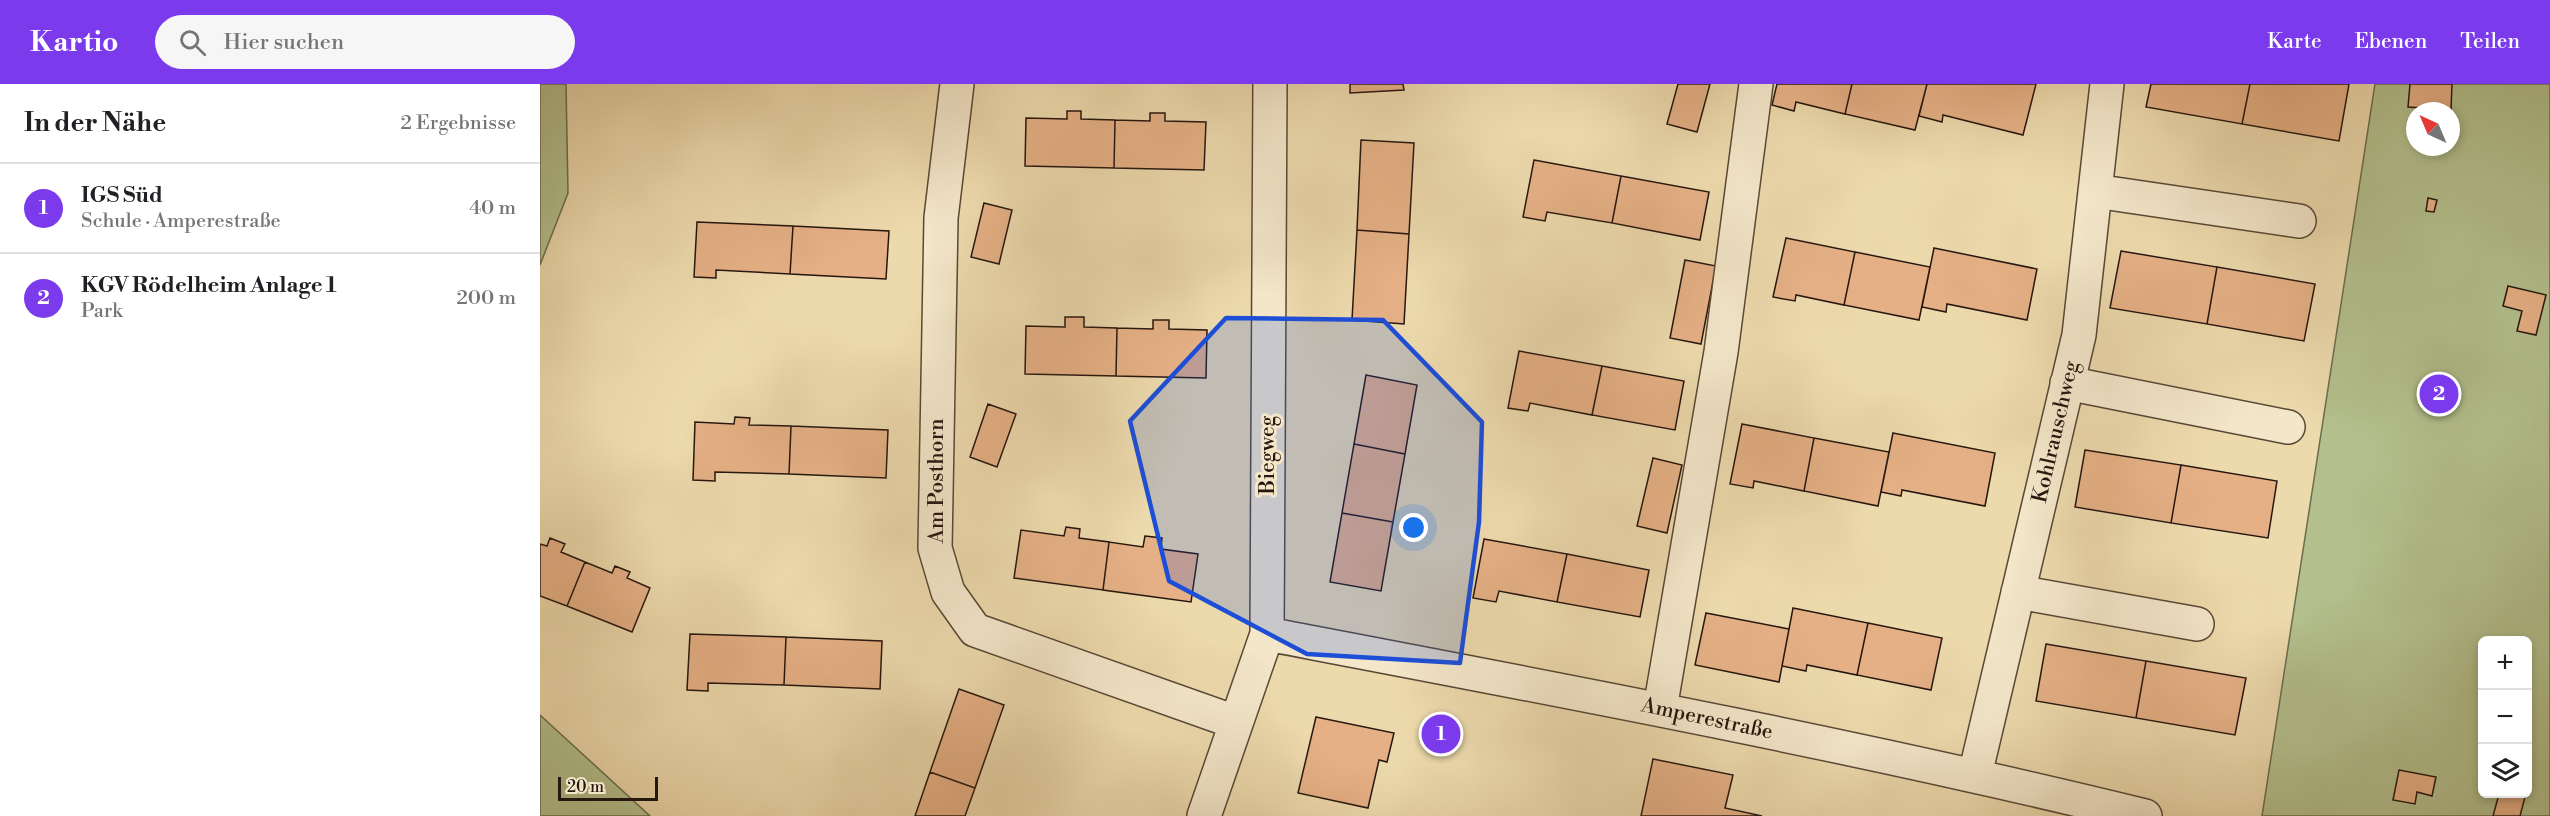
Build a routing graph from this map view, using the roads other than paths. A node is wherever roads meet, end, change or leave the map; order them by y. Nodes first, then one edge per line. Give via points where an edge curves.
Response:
1 (957, 84) edge
2 (1270, 84) edge
3 (1756, 84) edge
4 (2107, 84) edge
5 (2095, 191) junction
6 (2299, 221) dead end
7 (2067, 383) junction
8 (2288, 427) dead end
9 (2018, 592) junction
10 (2196, 624) dead end
11 (1267, 634) junction
12 (1660, 709) junction
13 (1235, 722) junction
14 (1975, 775) junction
15 (2079, 808) edge
16 (1204, 816) edge
17 (2145, 816) edge

1 - 13 street, Am Posthorn via 941,218 935,537 948,592 975,630
2 - 11 street, Biegweg
3 - 12 street via 1721,352
4 - 5 street, Kohlrauschweg
5 - 6 street
5 - 7 street, Kohlrauschweg via 2079,335
7 - 8 street
7 - 9 street, Kohlrauschweg
9 - 10 street
9 - 14 street, Kohlrauschweg
11 - 12 street, Amperestraße
11 - 13 street, Biegweg
12 - 14 street, Amperestraße
13 - 16 street, Biegweg
14 - 15 street, Amperestraße
15 - 17 street, Amperestraße

